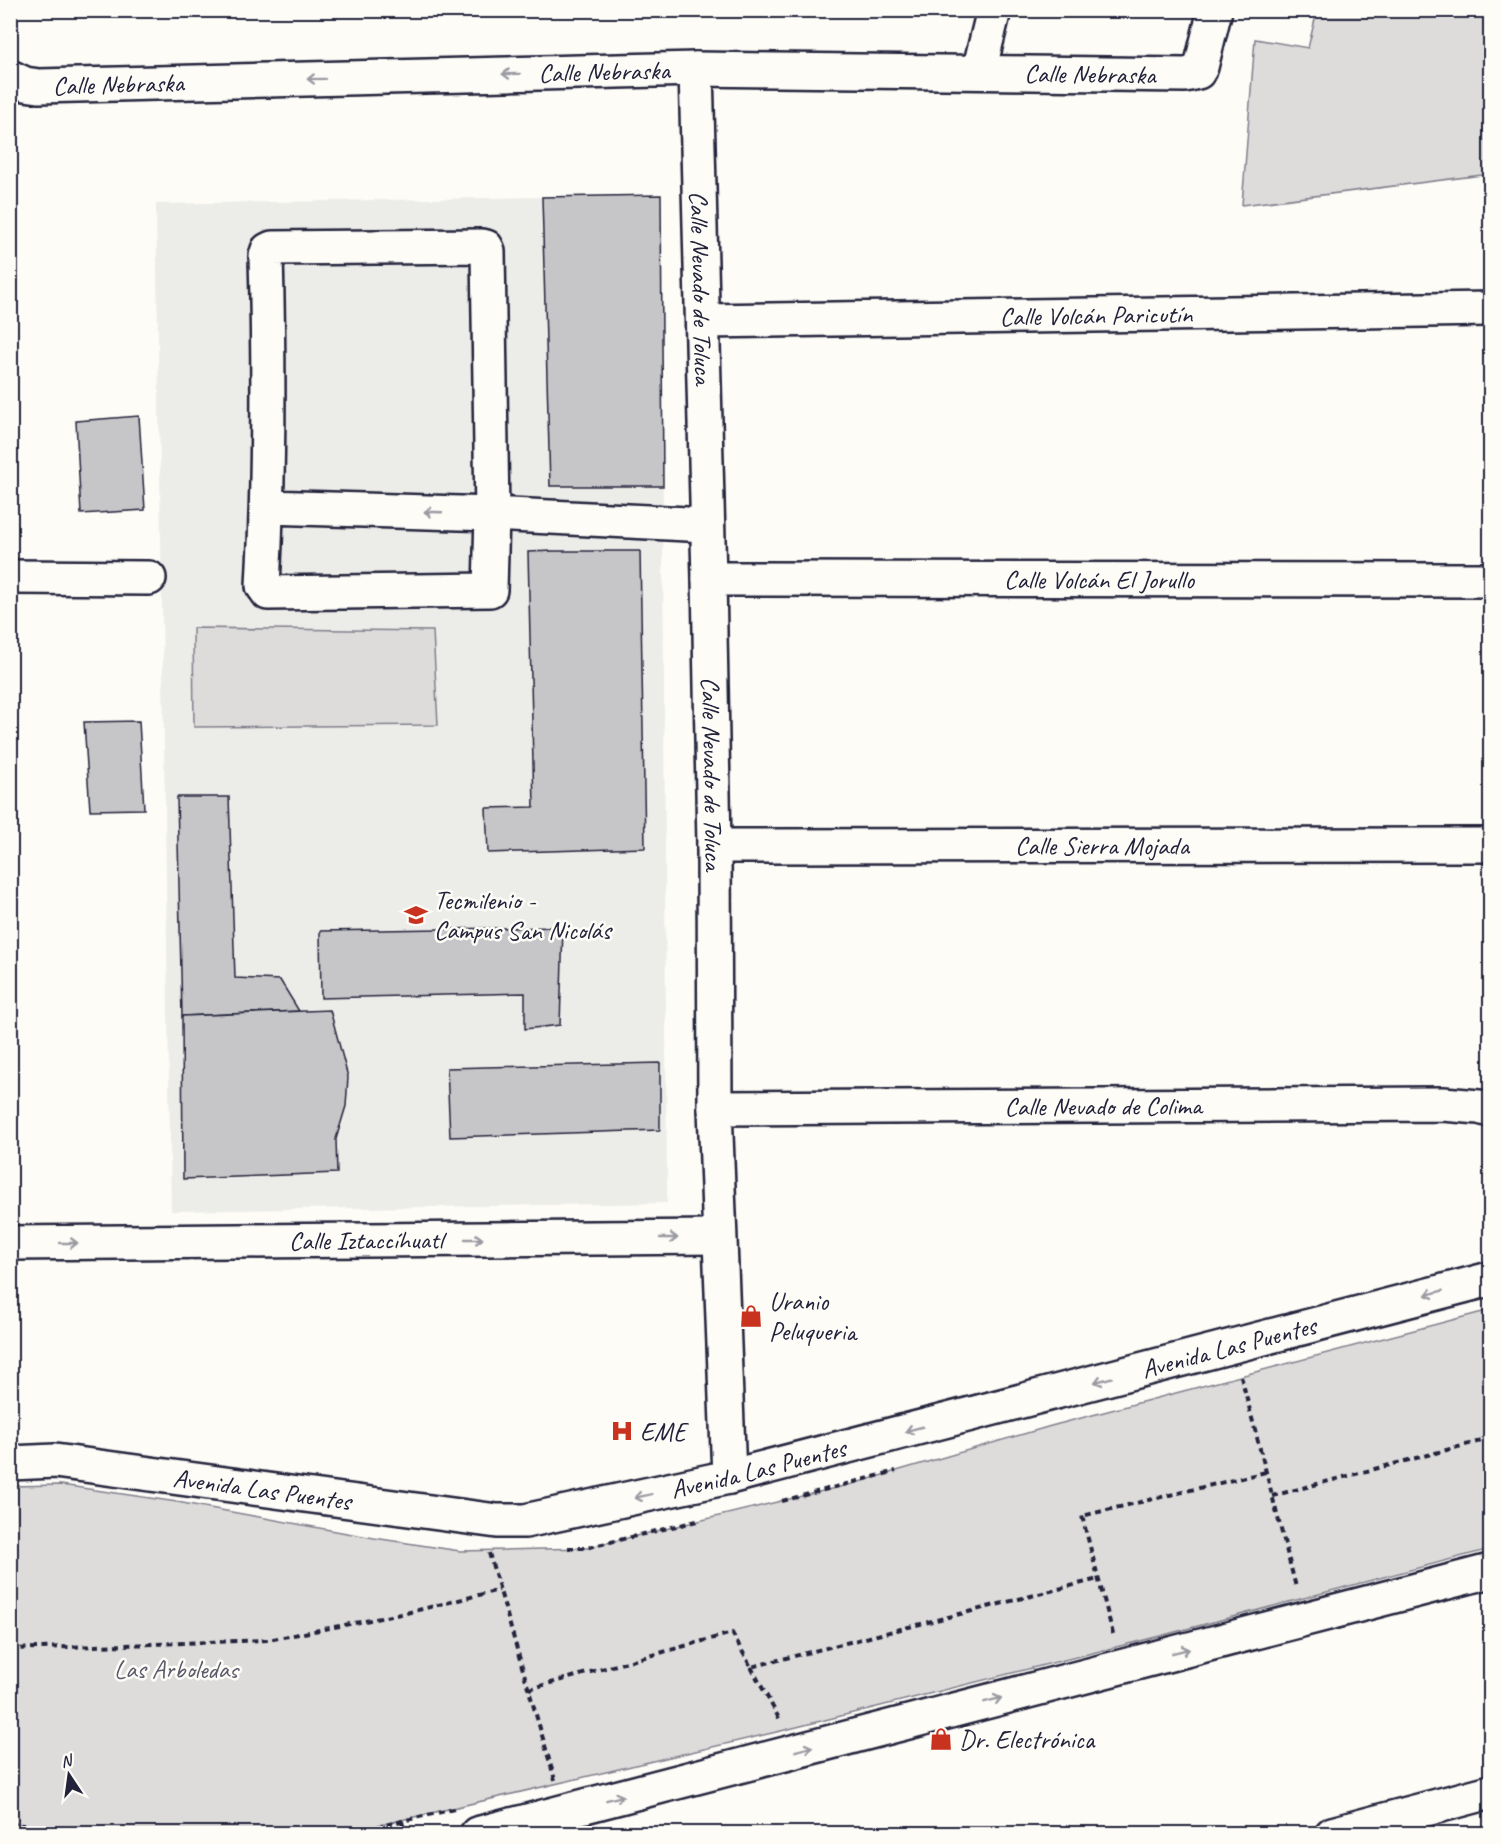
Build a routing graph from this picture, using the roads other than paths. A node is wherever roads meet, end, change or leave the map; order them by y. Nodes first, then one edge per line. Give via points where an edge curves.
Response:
1 (994, 10) edge
2 (1215, 10) edge
3 (696, 69) junction
4 (979, 71) junction
5 (10, 77) edge
6 (1491, 309) edge
7 (703, 321) junction
8 (267, 507) junction
9 (492, 514) junction
10 (707, 525) junction
11 (10, 577) edge
12 (149, 578) dead end
13 (709, 579) junction
14 (1491, 580) edge
15 (1491, 845) edge
16 (714, 846) junction
17 (715, 1108) junction
18 (1491, 1110) edge
19 (719, 1237) junction
20 (10, 1243) edge
21 (1491, 1279) edge
22 (10, 1463) edge
23 (729, 1477) junction
24 (1491, 1571) edge
25 (1491, 1792) edge
26 (568, 1809) edge
27 (477, 1833) edge
28 (1332, 1833) edge

1 - 4 street
2 - 4 street, Calle Nebraska via 1198,72 1185,75
3 - 4 street, Calle Nebraska
3 -> 5 street, Calle Nebraska via 39,86
3 - 7 street, Calle Nevado de Toluca
6 - 7 street, Calle Volcán Paricutín
7 - 10 street, Calle Nevado de Toluca
9 -> 8 street
8 - 9 street via 263,586 268,593 489,591
8 - 9 street via 268,249 482,246 488,251
9 - 10 street
10 - 13 street, Calle Nevado de Toluca
11 - 12 street
13 - 14 street, Calle Volcán El Jorullo
13 - 16 street, Calle Nevado de Toluca
15 - 16 street, Calle Sierra Mojada
16 - 17 street, Calle Nevado de Toluca
17 - 18 street, Calle Nevado de Colima via 1443,1104
17 - 19 street, Calle Nevado de Toluca
20 -> 19 street, Calle Iztaccíhuatl
19 - 23 street, Calle Nevado de Toluca
21 -> 23 street, Avenida Las Puentes
23 -> 22 street, Avenida Las Puentes via 538,1518 497,1521 55,1461
26 -> 24 street
25 - 28 street
26 - 27 street

